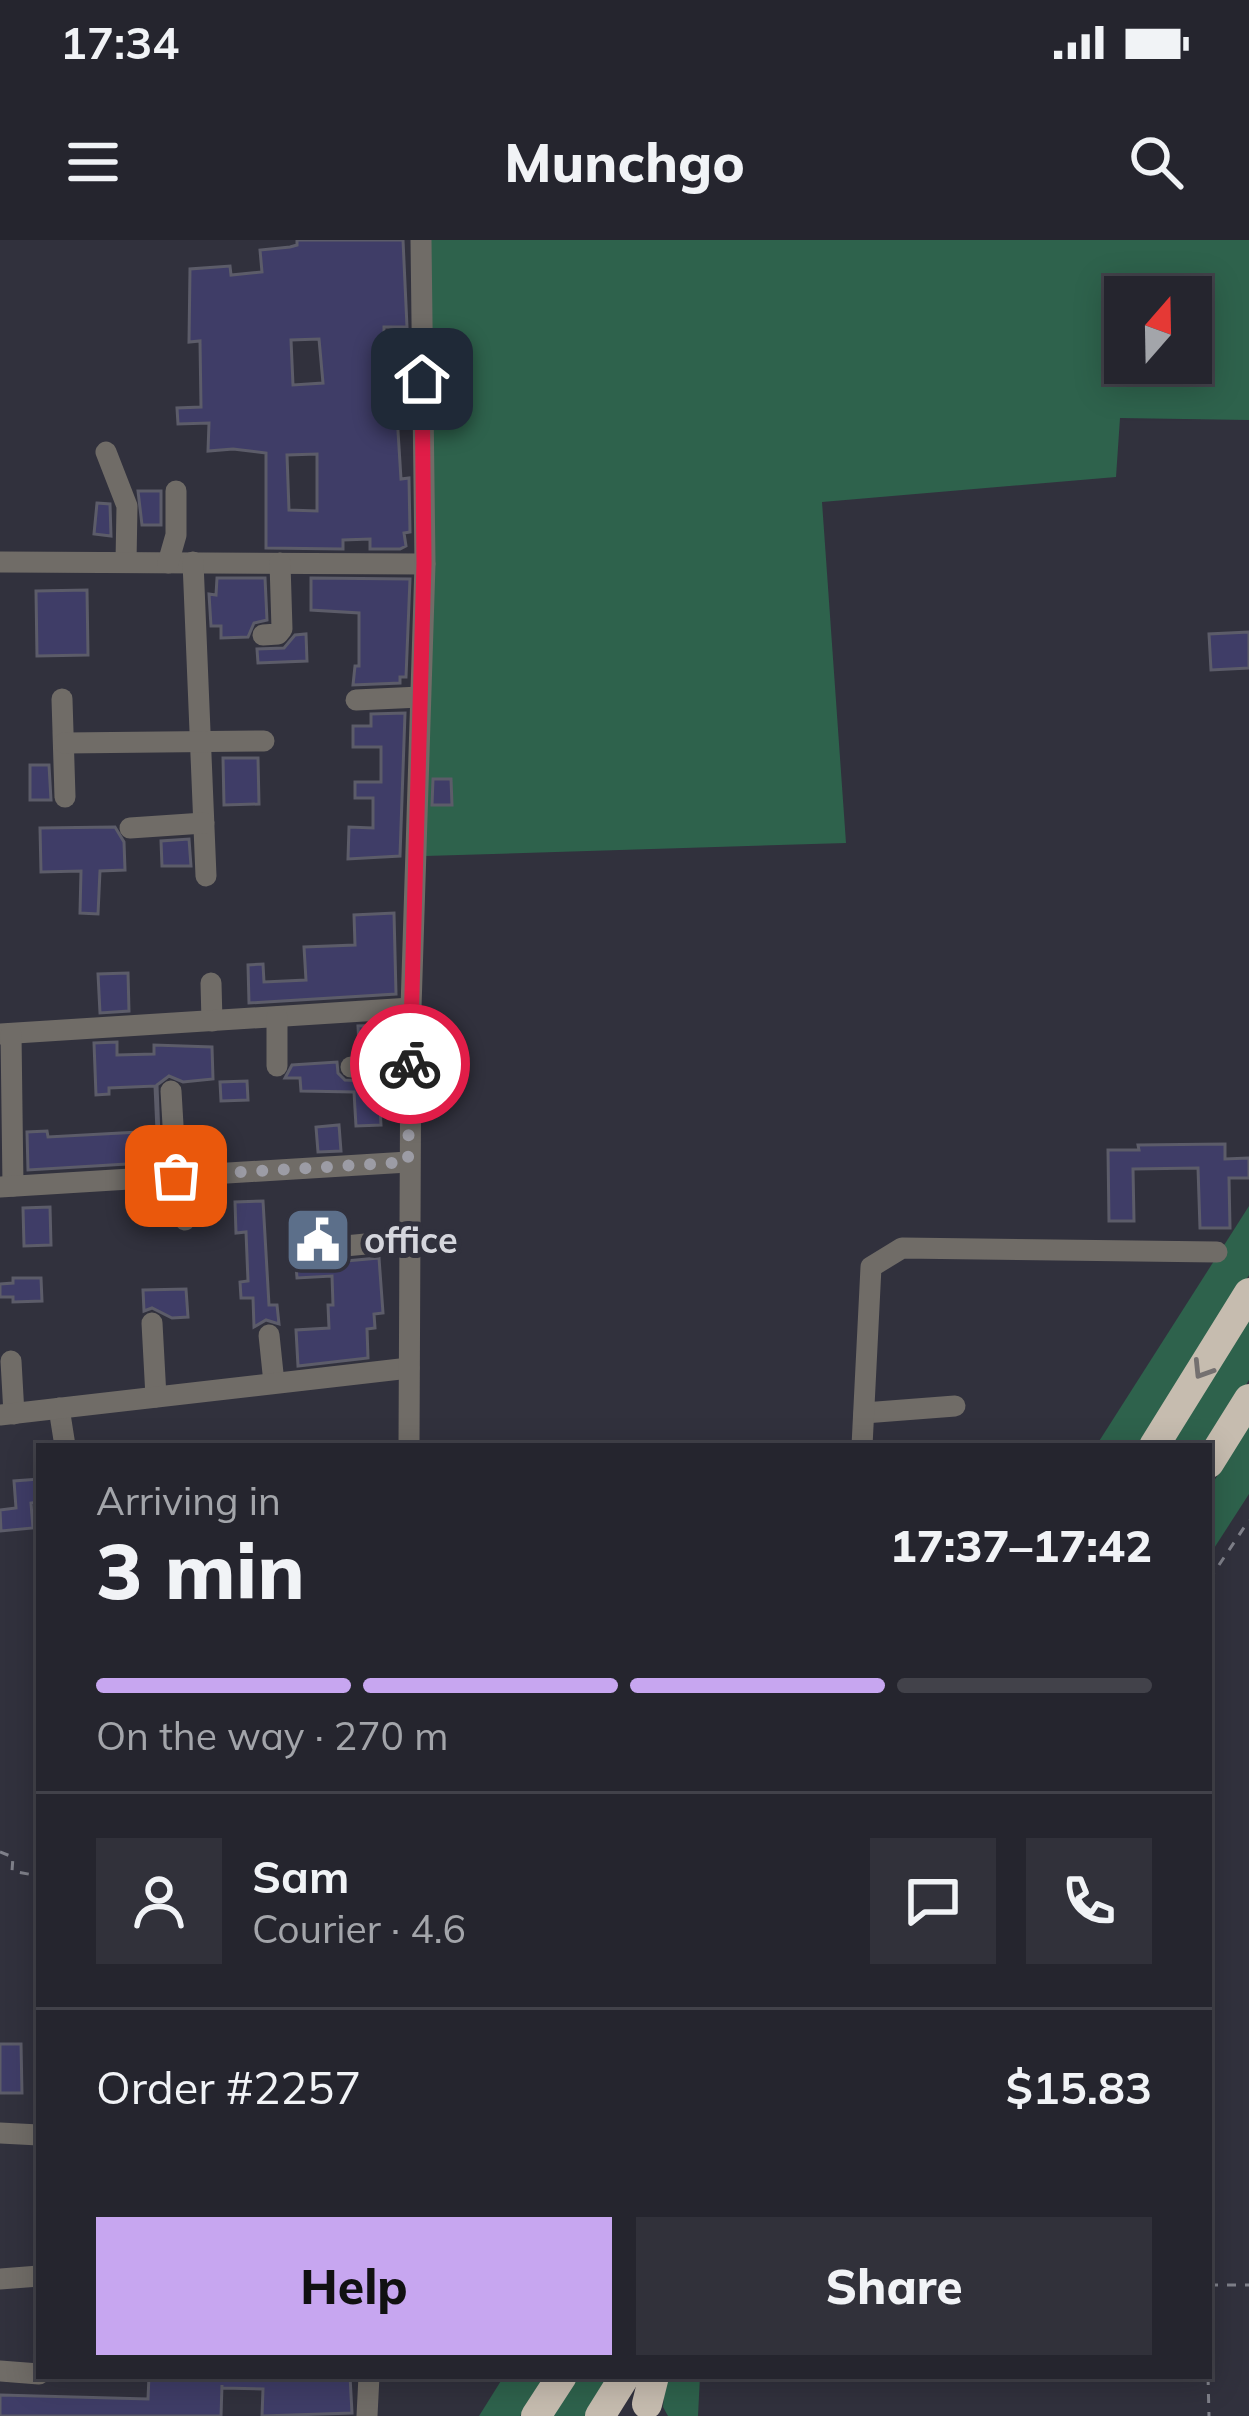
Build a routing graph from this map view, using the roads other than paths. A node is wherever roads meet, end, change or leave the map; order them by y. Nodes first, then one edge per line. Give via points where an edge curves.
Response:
1 (421, 240) edge
2 (106, 452) dead end
3 (176, 491) dead end
4 (0, 562) edge
5 (126, 562) junction
6 (168, 562) junction
7 (193, 562) junction
8 (280, 563) junction
9 (424, 563) junction
10 (262, 635) dead end
11 (421, 697) junction
12 (62, 699) dead end
13 (356, 700) dead end
14 (199, 741) junction
15 (265, 741) dead end
16 (64, 743) junction
17 (65, 797) dead end
18 (204, 823) junction
19 (130, 828) dead end
20 (206, 876) dead end
21 (211, 983) dead end
22 (411, 1008) junction
23 (277, 1017) junction
24 (212, 1021) junction
25 (6, 1034) edge
26 (277, 1066) dead end
27 (351, 1066) dead end
28 (410, 1067) junction
29 (171, 1090) dead end
30 (408, 1162) junction
31 (184, 1175) junction
32 (7, 1186) edge
33 (185, 1220) dead end
34 (408, 1240) junction
35 (313, 1249) dead end
36 (1217, 1252) dead end
37 (1249, 1294) edge
38 (152, 1323) dead end
39 (269, 1335) dead end
40 (11, 1361) dead end
41 (409, 1368) junction
42 (274, 1383) junction
43 (156, 1397) junction
44 (1249, 1399) edge
45 (955, 1406) dead end
46 (59, 1408) junction
47 (864, 1413) junction
48 (7, 1414) edge
49 (65, 1443) edge
50 (409, 1443) edge
51 (862, 1443) edge
52 (1156, 1443) edge
53 (1212, 1458) edge
54 (1, 2132) edge
55 (36, 2135) edge
56 (36, 2276) edge
57 (0, 2279) edge
58 (0, 2371) edge
59 (36, 2374) edge
60 (369, 2379) edge
61 (560, 2379) edge
62 (623, 2379) edge
63 (367, 2416) edge
64 (536, 2416) edge
65 (600, 2416) edge

1 - 9 street
2 - 5 street via 127,506
3 - 6 street
4 - 5 street
5 - 6 street
6 - 7 street
7 - 8 street
7 - 14 street
8 - 9 street
8 - 10 street via 282,629
9 - 11 street
11 - 13 street
11 - 22 street
12 - 16 street
14 - 15 street
14 - 16 street
14 - 18 street
16 - 17 street
18 - 19 street
18 - 20 street
21 - 24 street
22 - 23 street
22 - 28 street
23 - 24 street
23 - 26 street
24 - 25 street
25 - 32 street
27 - 28 street
28 - 30 street
29 - 31 street
30 - 31 street
30 - 34 street
31 - 32 street
31 - 33 street
34 - 35 street
34 - 41 street
36 - 47 street via 902,1248 872,1267
37 -> 52 highway
38 - 43 street
39 - 42 street
40 - 48 street
41 - 42 street
41 - 50 street
42 - 43 street
43 - 46 street
44 - 53 highway
45 - 47 street
46 - 48 street
46 - 49 street
47 - 51 street
54 - 55 street
56 - 57 street
58 - 59 street
60 - 63 street
61 - 64 highway
62 - 65 highway

